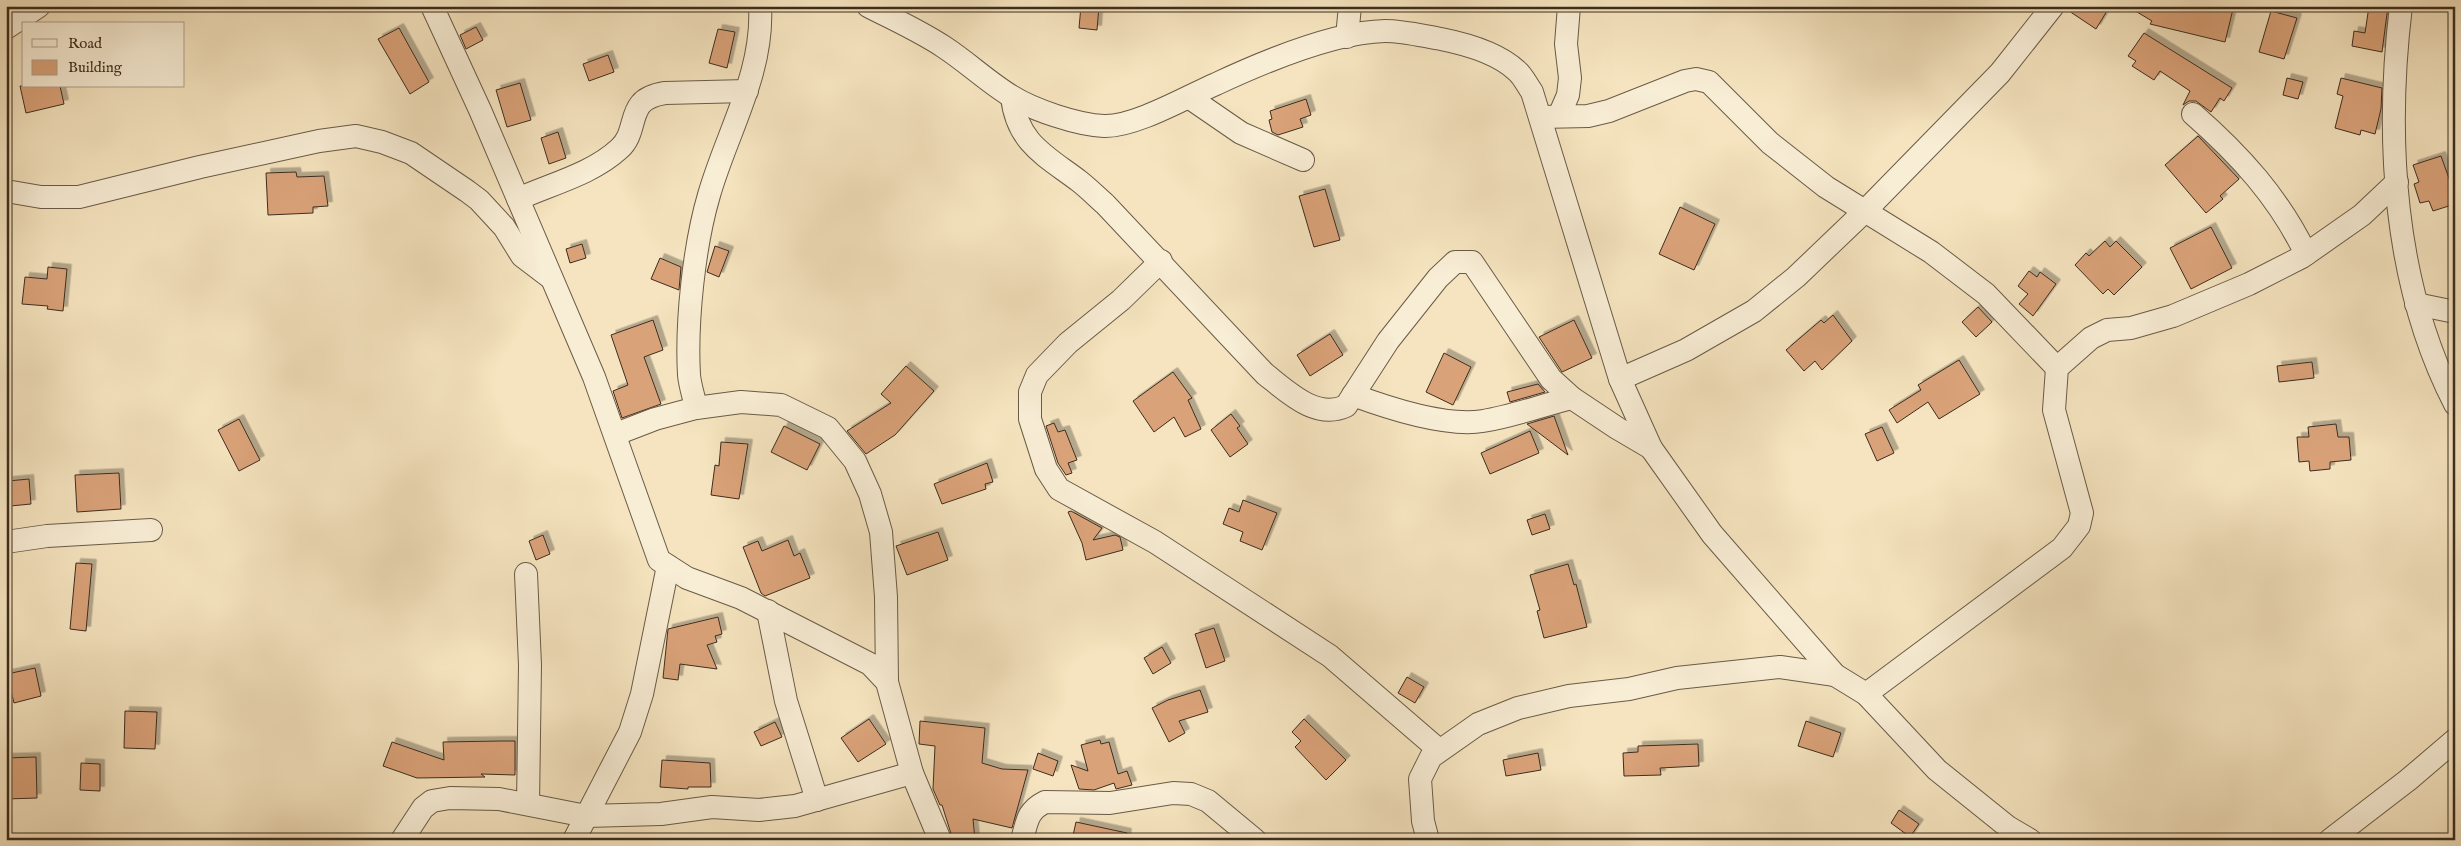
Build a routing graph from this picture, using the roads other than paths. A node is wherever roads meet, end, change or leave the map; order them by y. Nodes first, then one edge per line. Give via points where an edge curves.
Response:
1 (39, 6) edge
2 (432, 6) edge
3 (760, 6) edge
4 (868, 6) edge
5 (1350, 6) edge
6 (1569, 6) edge
7 (2054, 6) edge
8 (2401, 6) edge
9 (6, 28) edge
10 (1347, 37) junction
11 (748, 91) junction
12 (1012, 98) junction
13 (1190, 98) junction
14 (2193, 114) dead end
15 (1550, 117) junction
16 (1304, 160) dead end
17 (2397, 182) junction
18 (6, 191) edge
19 (518, 199) junction
20 (1865, 211) junction
21 (2306, 254) junction
22 (1161, 261) junction
23 (552, 279) junction
24 (2416, 304) junction
25 (2455, 312) edge
26 (2057, 368) junction
27 (1620, 379) junction
28 (1353, 395) junction
29 (1572, 398) junction
30 (2455, 404) edge
31 (696, 408) junction
32 (616, 434) junction
33 (1652, 448) junction
34 (151, 530) dead end
35 (6, 542) edge
36 (668, 566) junction
37 (526, 574) dead end
38 (768, 611) junction
39 (1835, 674) junction
40 (887, 682) junction
41 (1866, 694) junction
42 (1439, 750) junction
43 (2451, 750) edge
44 (912, 773) junction
45 (817, 800) junction
46 (528, 804) junction
47 (586, 816) junction
48 (402, 840) edge
49 (574, 840) edge
50 (940, 840) edge
51 (1022, 840) edge
52 (1255, 840) edge
53 (1428, 840) edge
54 (2030, 840) edge
55 (2330, 840) edge

1 - 9 street
2 - 19 street
3 - 11 street via 758,50
4 - 12 street via 945,47
5 - 10 street
6 - 15 street via 1566,44 1570,78 1568,95
7 - 20 street via 2000,73
8 - 17 street via 2395,58
10 - 13 street via 1296,52 1215,84
10 - 15 street via 1384,31 1410,33 1488,53 1518,72
11 - 19 street via 652,96 634,115 628,137 619,150 591,168
11 - 31 street via 709,195 700,234 691,314 689,376
12 - 13 street via 1059,117 1106,126 1136,119
12 - 22 street via 1014,116 1029,142 1105,204
13 - 16 street via 1241,133
14 - 21 street via 2240,157 2263,184 2282,208
15 - 20 street via 1588,116 1685,81 1710,82 1770,143 1826,188
15 - 27 street
17 - 21 street via 2362,215
17 - 24 street
18 - 23 street via 41,197 79,197 191,169 356,136 411,153 467,191 504,227 522,256
19 - 23 street
20 - 26 street via 1931,252 1986,294
20 - 27 street via 1796,277 1754,311 1686,350
21 - 26 street via 2249,284 2173,316 2131,328 2107,330 2091,338
22 - 28 street via 1238,346 1285,390 1315,409 1334,412 1346,406
22 - 42 street via 1121,300 1068,343 1037,375 1030,392 1030,419 1046,469 1059,489 1155,542 1330,656
23 - 32 street
24 - 25 street
24 - 30 street via 2438,368
26 - 41 street via 2054,410 2082,512 2079,526 2062,548
27 - 33 street
28 - 29 street via 1403,412 1480,422
28 - 29 street via 1406,315 1455,262 1467,261 1472,262 1507,311 1551,379
29 - 33 street
31 - 32 street via 654,419
31 - 40 street via 742,402 781,405 828,428 854,461 870,494 881,532
32 - 36 street via 659,560
33 - 39 street via 1712,534
34 - 35 street via 47,536
36 - 38 street via 687,578
36 - 47 street via 642,694 630,732 613,770
37 - 46 street via 530,684
38 - 40 street via 870,664
38 - 45 street via 786,701
39 - 41 street
39 - 42 street via 1780,667 1677,678 1629,689 1568,696 1518,708 1478,724
40 - 44 street
41 - 54 street via 1937,770 2008,827
42 - 53 street via 1431,757 1420,779
43 - 55 street
44 - 45 street
44 - 50 street
45 - 47 street via 758,810 712,808 661,814
46 - 47 street
46 - 48 street via 473,797 432,801 423,808
47 - 49 street
51 - 52 street via 1028,816 1045,802 1110,803 1173,793 1191,794 1208,801

